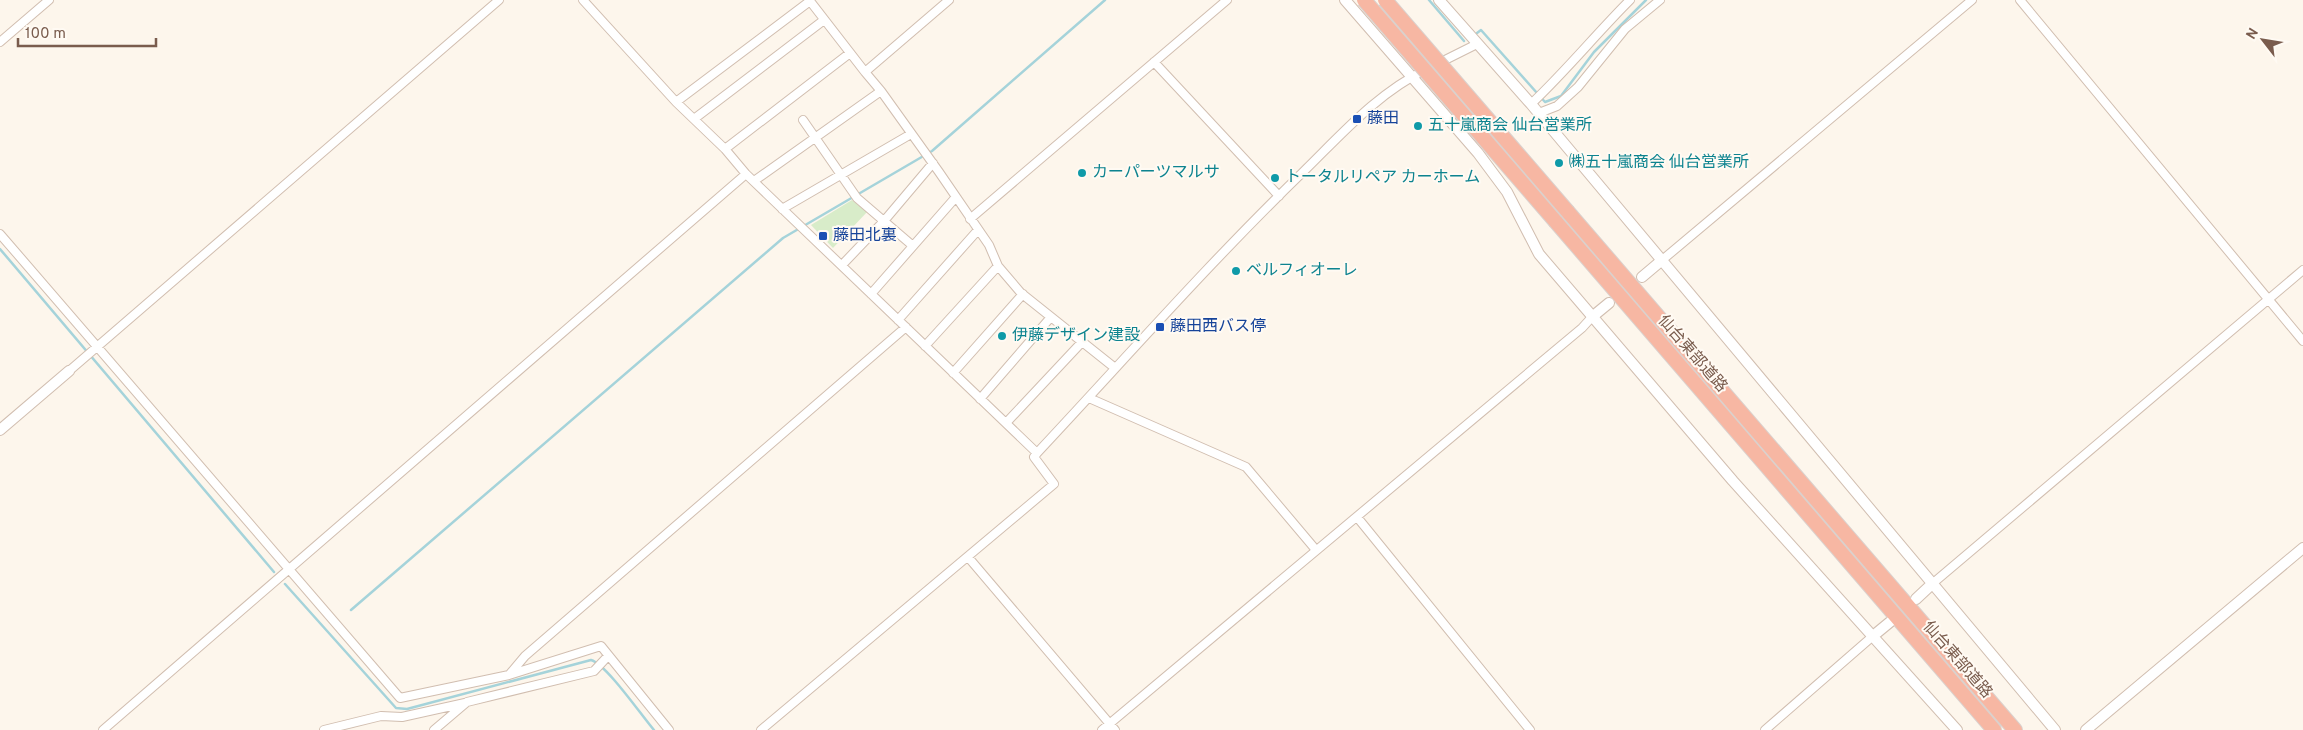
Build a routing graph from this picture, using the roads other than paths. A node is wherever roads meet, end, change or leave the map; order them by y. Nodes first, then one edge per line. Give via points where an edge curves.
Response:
1 (49, 0) edge
2 (499, 0) edge
3 (583, 0) edge
4 (949, 0) edge
5 (1227, 0) edge
6 (1345, 0) edge
7 (1364, 0) edge
8 (1386, 0) edge
9 (1439, 0) edge
10 (1630, 0) edge
11 (1660, 0) edge
12 (1972, 0) edge
13 (2020, 0) edge
14 (824, 20) junction
15 (0, 42) edge
16 (1476, 44) junction
17 (850, 53) junction
18 (1154, 62) junction
19 (865, 72) junction
20 (1412, 76) junction
21 (880, 91) junction
22 (676, 102) junction
23 (1532, 102) junction
24 (1539, 113) junction
25 (694, 119) junction
26 (803, 120) dead end
27 (911, 134) junction
28 (814, 138) junction
29 (726, 149) junction
30 (932, 163) junction
31 (746, 174) junction
32 (840, 175) junction
33 (754, 181) junction
34 (1279, 196) junction
35 (956, 197) junction
36 (782, 209) junction
37 (970, 219) junction
38 (884, 220) junction
39 (978, 230) junction
40 (0, 234) edge
41 (913, 246) junction
42 (1662, 261) junction
43 (842, 266) junction
44 (998, 266) junction
45 (2303, 270) edge
46 (1642, 277) dead end
47 (871, 294) junction
48 (1023, 294) junction
49 (2269, 299) junction
50 (1609, 303) dead end
51 (1051, 317) junction
52 (1592, 317) junction
53 (898, 320) junction
54 (906, 327) junction
55 (2303, 341) edge
56 (1082, 342) junction
57 (925, 346) junction
58 (95, 348) junction
59 (1115, 368) junction
60 (68, 371) joint
61 (953, 373) junction
62 (1090, 398) junction
63 (980, 399) junction
64 (1006, 423) junction
65 (0, 430) edge
66 (1037, 453) junction
67 (1357, 517) junction
68 (2303, 548) edge
69 (1316, 550) junction
70 (968, 557) junction
71 (289, 570) junction
72 (1932, 584) junction
73 (1916, 599) dead end
74 (1890, 622) dead end
75 (1873, 636) junction
76 (606, 658) junction
77 (509, 675) junction
78 (467, 702) junction
79 (1112, 727) edge
80 (103, 730) edge
81 (324, 730) edge
82 (434, 730) edge
83 (669, 730) edge
84 (761, 730) edge
85 (1102, 730) edge
86 (1530, 730) edge
87 (1765, 730) edge
88 (1956, 730) edge
89 (1994, 730) edge
90 (2015, 730) edge
91 (2055, 730) edge
92 (2086, 730) edge

1 - 15 street
2 - 58 street
3 - 22 street
4 - 19 street
5 - 18 street
6 - 20 street
7 - 89 highway, 仙台東部道路, bridge
8 - 90 highway, 仙台東部道路, bridge
9 - 16 street
10 - 23 street
11 - 24 street via 1626,28 1578,87 1557,106
12 - 42 street
13 - 49 street
14 - 17 street
14 - 22 street via 810,1
14 - 25 street
16 - 20 street
16 - 23 street
17 - 19 street
17 - 29 street
18 - 34 street
18 - 37 street
19 - 21 street
20 - 34 street via 1374,102
20 - 52 street via 1478,153 1507,192 1539,254
21 - 27 street
21 - 28 street
22 - 25 street
23 - 24 street
24 - 42 street
25 - 29 street
26 - 28 street
27 - 30 street
27 - 32 street
28 - 32 street
28 - 33 street
29 - 31 street
30 - 35 street
30 - 38 street
31 - 33 street
31 - 71 street
32 - 36 street
32 - 38 street via 857,198
33 - 36 street
34 - 59 street
35 - 37 street
35 - 41 street
36 - 43 street
37 - 39 street
38 - 41 street
38 - 43 street
39 - 44 street
39 - 53 street
40 - 58 street
41 - 47 street
42 - 46 street
42 - 72 street
43 - 47 street
44 - 48 street
44 - 57 street
45 - 49 street
47 - 53 street
48 - 51 street
48 - 61 street
49 - 55 street
49 - 72 street
50 - 52 street
51 - 56 street
51 - 63 street
52 - 67 street
52 - 75 street via 1733,481
53 - 54 street
54 - 57 street
54 - 77 street via 525,656
56 - 59 street
56 - 64 street
57 - 61 street
58 - 60 street
58 - 71 street
59 - 62 street
60 - 65 street
61 - 63 street
62 - 66 street
62 - 69 street via 1246,467
63 - 64 street
64 - 66 street
66 - 70 street via 1034,457 1054,484
67 - 69 street
67 - 86 street
68 - 92 street
69 - 79 street
70 - 79 street
70 - 84 street
71 - 77 street via 400,698
71 - 80 street
72 - 73 street
72 - 91 street
74 - 75 street
75 - 87 street
75 - 88 street
76 - 77 street via 601,646
76 - 78 street via 596,669
76 - 83 street
78 - 81 street via 402,717 381,716
78 - 82 street
79 - 85 street

